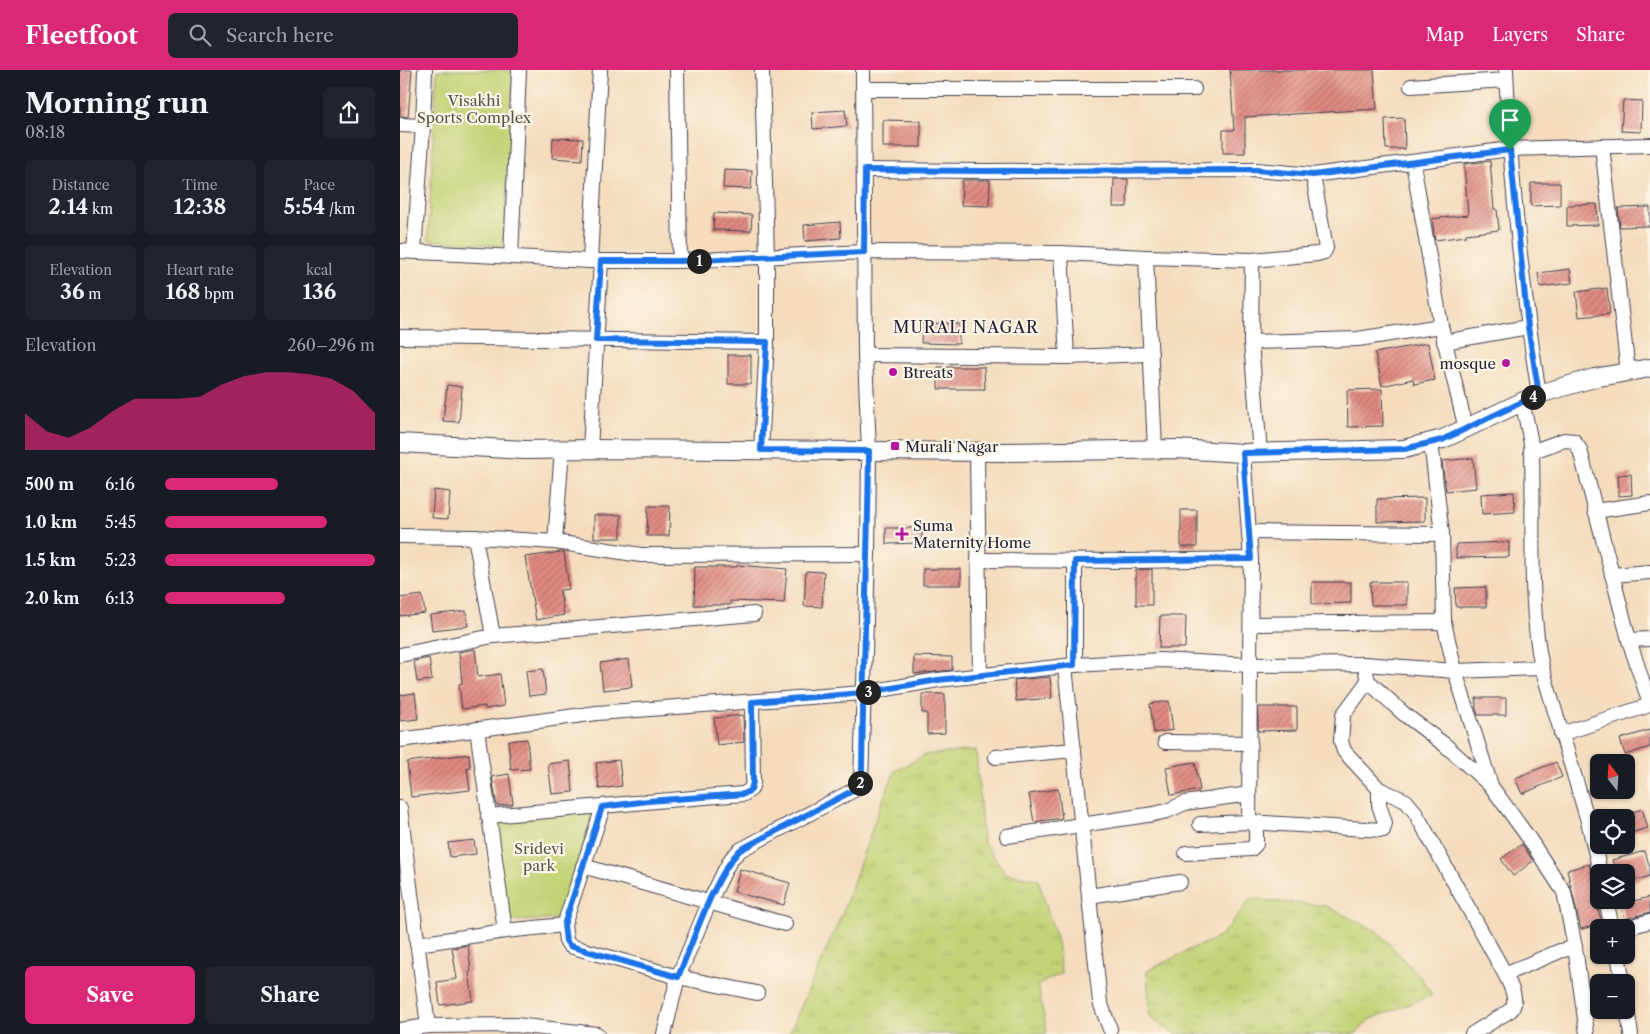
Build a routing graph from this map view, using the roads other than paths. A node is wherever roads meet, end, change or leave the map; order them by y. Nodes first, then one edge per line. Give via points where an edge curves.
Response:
1 (425, 70) edge
2 (519, 70) edge
3 (600, 70) edge
4 (677, 70) edge
5 (762, 70) edge
6 (863, 70) edge
7 (1506, 75) edge
8 (1411, 86) dead end
9 (863, 88) junction
10 (1194, 89) dead end
11 (400, 125) edge
12 (423, 126) junction
13 (1650, 145) edge
14 (1602, 146) junction
15 (1510, 150) junction
16 (1413, 163) junction
17 (865, 170) junction
18 (1313, 175) junction
19 (407, 252) edge
20 (864, 252) junction
21 (1061, 253) junction
22 (511, 257) junction
23 (1146, 257) junction
24 (767, 258) junction
25 (1252, 260) junction
26 (596, 261) junction
27 (680, 261) junction
28 (1441, 326) junction
29 (1528, 327) junction
30 (400, 337) edge
31 (596, 340) junction
32 (767, 342) junction
33 (1250, 342) junction
34 (1444, 342) junction
35 (1152, 354) junction
36 (865, 355) junction
37 (1067, 357) junction
38 (1650, 368) edge
39 (1628, 372) junction
40 (1539, 394) junction
41 (1522, 402) junction
42 (1466, 429) junction
43 (1431, 442) junction
44 (400, 443) edge
45 (562, 449) junction
46 (590, 449) junction
47 (1155, 449) junction
48 (761, 450) junction
49 (869, 451) junction
50 (976, 452) junction
51 (1532, 452) junction
52 (1251, 453) junction
53 (1650, 503) edge
54 (1595, 511) junction
55 (1250, 532) junction
56 (1442, 534) junction
57 (400, 536) edge
58 (475, 537) junction
59 (555, 542) junction
60 (868, 554) junction
61 (1251, 559) junction
62 (978, 560) junction
63 (1075, 561) junction
64 (1650, 572) edge
65 (1612, 575) junction
66 (754, 614) dead end
67 (1444, 622) junction
68 (1252, 624) junction
69 (493, 636) junction
70 (1650, 639) edge
71 (1629, 640) junction
72 (400, 655) edge
73 (1365, 664) junction
74 (1070, 665) junction
75 (1250, 665) junction
76 (1542, 668) junction
77 (1455, 671) junction
78 (980, 675) junction
79 (1368, 681) junction
80 (863, 693) junction
81 (752, 702) junction
82 (1650, 705) edge
83 (477, 729) junction
84 (1561, 734) junction
85 (400, 740) edge
86 (1165, 742) dead end
87 (1250, 743) junction
88 (1074, 750) junction
89 (996, 757) dead end
90 (1491, 786) junction
91 (1379, 789) junction
92 (1249, 794) junction
93 (602, 807) junction
94 (400, 808) edge
95 (488, 816) junction
96 (1253, 822) junction
97 (1200, 824) dead end
98 (1083, 826) junction
99 (401, 829) edge
100 (1007, 836) dead end
101 (1186, 853) dead end
102 (1598, 864) edge
103 (583, 866) junction
104 (1180, 882) dead end
105 (1089, 896) junction
106 (709, 903) junction
107 (1650, 922) edge
108 (785, 924) dead end
109 (564, 925) junction
110 (1635, 926) edge
111 (505, 931) junction
112 (417, 944) junction
113 (1575, 947) junction
114 (1505, 974) junction
115 (678, 977) junction
116 (757, 993) dead end
117 (1629, 1019) edge
118 (428, 1026) junction
119 (1110, 1029) dead end
120 (400, 1030) edge
121 (597, 1034) edge
122 (664, 1034) edge
123 (1472, 1034) edge
124 (1587, 1034) edge
125 (1631, 1034) edge

1 - 12 street
2 - 22 street
3 - 26 street
4 - 27 street
5 - 24 street
6 - 9 street
7 - 8 street
7 - 15 street
9 - 10 street
9 - 17 street
11 - 12 street
12 - 19 street
13 - 14 street
14 - 15 street
14 - 39 street
15 - 16 street
15 - 29 street
16 - 18 street
16 - 28 street
17 - 18 street via 1256,170
17 - 20 street
18 - 25 street via 1326,248 1324,252
19 - 22 street
20 - 21 street
20 - 24 street
20 - 36 street
21 - 23 street
21 - 37 street
22 - 26 street
23 - 25 street
23 - 35 street
24 - 27 street
24 - 32 street
25 - 33 street
26 - 27 street
26 - 31 street
28 - 33 street via 1358,339
28 - 34 street
29 - 34 street
29 - 40 street
30 - 31 street
31 - 32 street
31 - 46 street
32 - 48 street
33 - 52 street
34 - 42 street
35 - 37 street
35 - 47 street
36 - 37 street
36 - 49 street
38 - 39 main road
39 - 40 main road
40 - 41 main road
41 - 42 main road
41 - 51 street
42 - 43 main road
43 - 52 main road via 1404,449
43 - 56 street
44 - 45 main road
45 - 46 main road
45 - 59 street
46 - 48 main road
47 - 50 main road
47 - 52 main road
48 - 49 main road
49 - 50 main road
49 - 60 street
50 - 62 street
51 - 54 street via 1564,440 1574,441 1580,450
51 - 76 street via 1536,634
52 - 55 street
53 - 54 street
54 - 65 street
55 - 56 street
55 - 61 street
56 - 67 street
57 - 58 street
58 - 59 street
58 - 69 street
59 - 60 street via 641,555
60 - 80 street
61 - 63 street
61 - 68 street
62 - 63 street
62 - 78 street
63 - 74 street
64 - 65 street
65 - 71 street
66 - 69 street
67 - 68 street
67 - 77 street
68 - 75 street
69 - 72 street
70 - 71 street
71 - 82 street
73 - 75 street
73 - 77 street
73 - 79 street
74 - 75 street via 1160,660
74 - 78 street
74 - 88 street
75 - 87 street
76 - 77 street
76 - 84 street
77 - 90 street
78 - 80 street
79 - 90 street
79 - 91 street via 1343,715 1341,740 1344,751
80 - 81 street
80 - 106 street via 862,773 856,789 740,850 731,859
81 - 83 street via 597,713
81 - 93 street via 751,790 744,794
82 - 84 street
83 - 85 street
83 - 95 street
84 - 102 street
86 - 87 street
87 - 92 street
88 - 89 street
88 - 98 street
90 - 113 street via 1564,892
91 - 96 street via 1379,804 1385,823 1383,830
91 - 114 street via 1406,801 1415,812
92 - 96 street
92 - 98 street via 1185,803 1154,814
93 - 95 street
93 - 103 street
94 - 99 street
95 - 111 street
96 - 97 street
96 - 101 street via 1256,844 1251,849
98 - 100 street
98 - 105 street
99 - 112 street
103 - 106 street
103 - 109 street
104 - 105 street
105 - 119 street via 1100,1002
106 - 108 street
106 - 115 street
107 - 110 street
109 - 111 street
109 - 115 street via 570,946
111 - 112 street
112 - 118 street
113 - 114 street
113 - 124 street
114 - 123 street via 1515,1006
115 - 116 street
115 - 122 street
117 - 125 street
118 - 120 street
118 - 121 street via 515,1025

